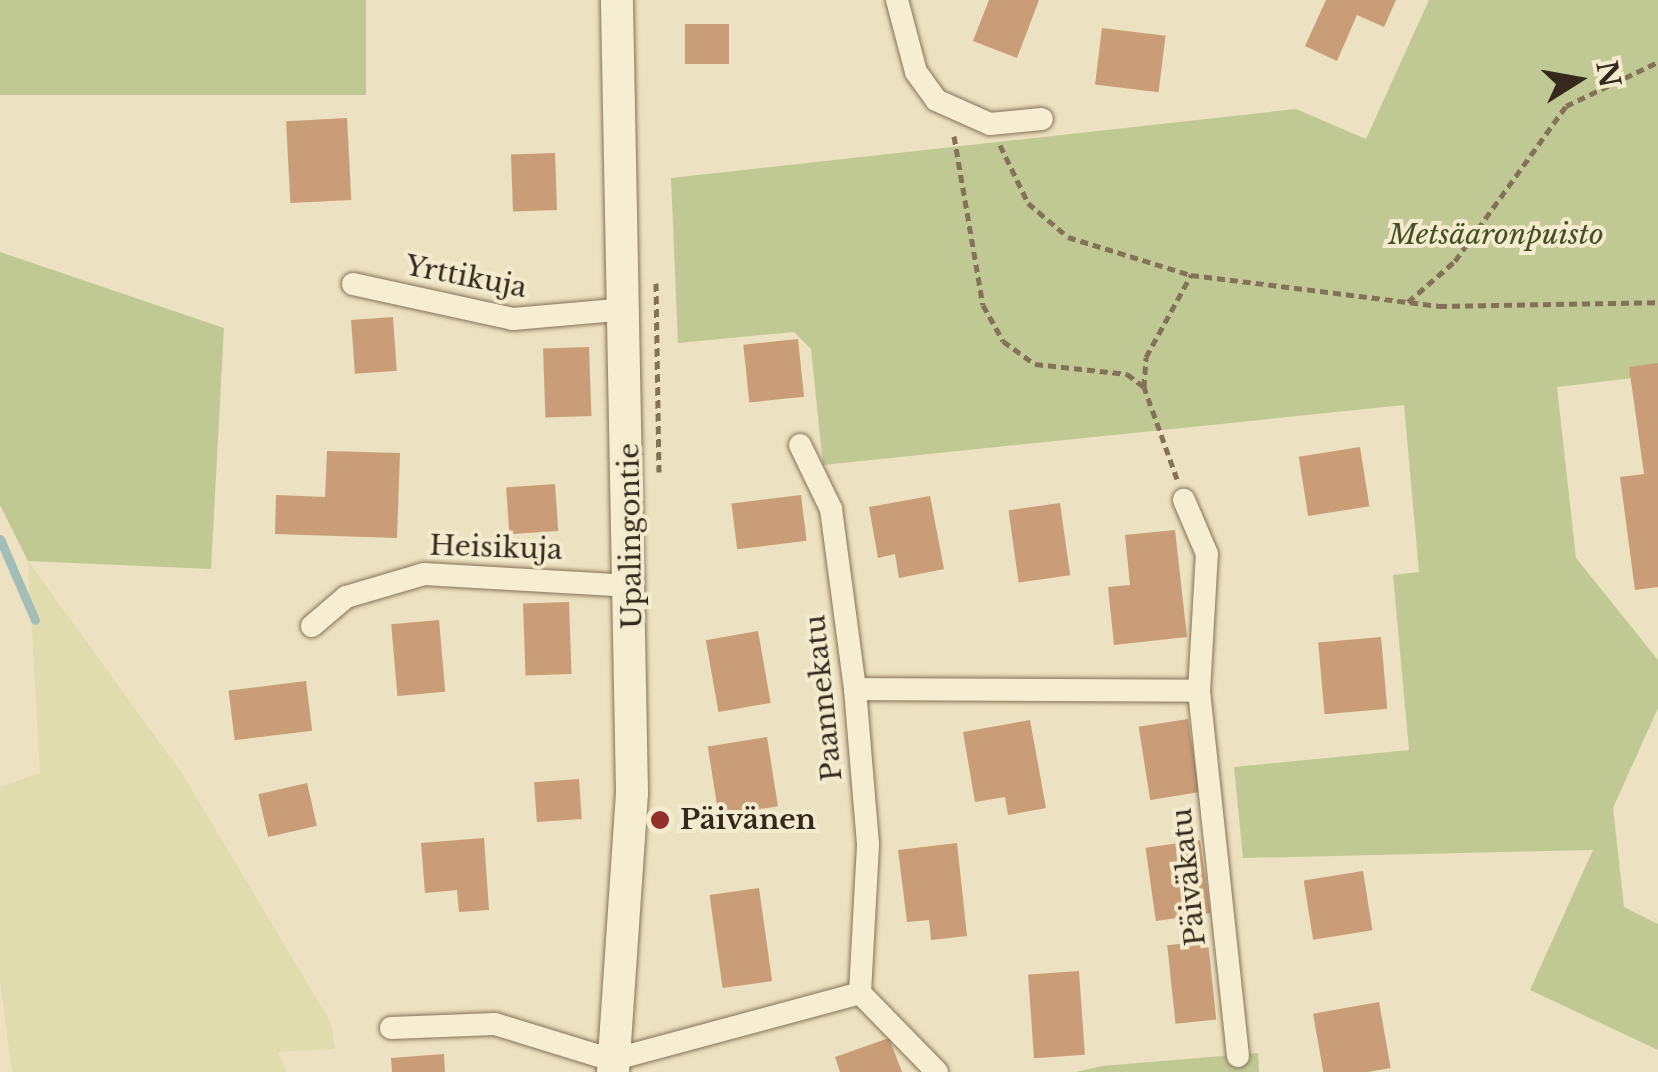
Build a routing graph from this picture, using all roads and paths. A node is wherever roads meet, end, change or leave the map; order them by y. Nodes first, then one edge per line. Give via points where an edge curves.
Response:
1 (617, 0) edge
2 (897, 0) edge
3 (1658, 62) edge
4 (950, 110) junction
5 (1042, 119) dead end
6 (990, 124) junction
7 (1191, 275) junction
8 (353, 284) dead end
9 (1408, 302) junction
10 (1658, 302) edge
11 (628, 309) junction
12 (1144, 387) junction
13 (800, 444) dead end
14 (1184, 500) joint
15 (632, 586) junction
16 (312, 626) dead end
17 (856, 690) junction
18 (1199, 691) junction
19 (860, 994) junction
20 (391, 1028) dead end
21 (1238, 1056) dead end
22 (612, 1066) edge
23 (937, 1072) edge

1 - 11 street, Upalingontie
2 - 4 street via 916,72
3 - 9 path via 1566,106 1455,260
4 - 6 street
4 - 12 path via 983,305 1003,342 1035,364 1127,374
5 - 6 street
6 - 7 path via 1028,203 1068,238
7 - 9 path
7 - 12 path via 1163,315
8 - 11 street, Yrttikuja via 514,320
9 - 10 path via 1511,310
11 - 15 street, Upalingontie
12 - 14 path
13 - 17 street, Paannekatu via 831,509
14 - 18 street, Päiväkatu via 1207,554
15 - 16 street, Heisikuja via 424,574 363,589
15 - 22 street, Upalingontie via 632,792
17 - 18 street
17 - 19 street, Paannekatu via 868,844
18 - 21 street, Päiväkatu
19 - 22 street
19 - 23 street
20 - 22 street via 495,1024

